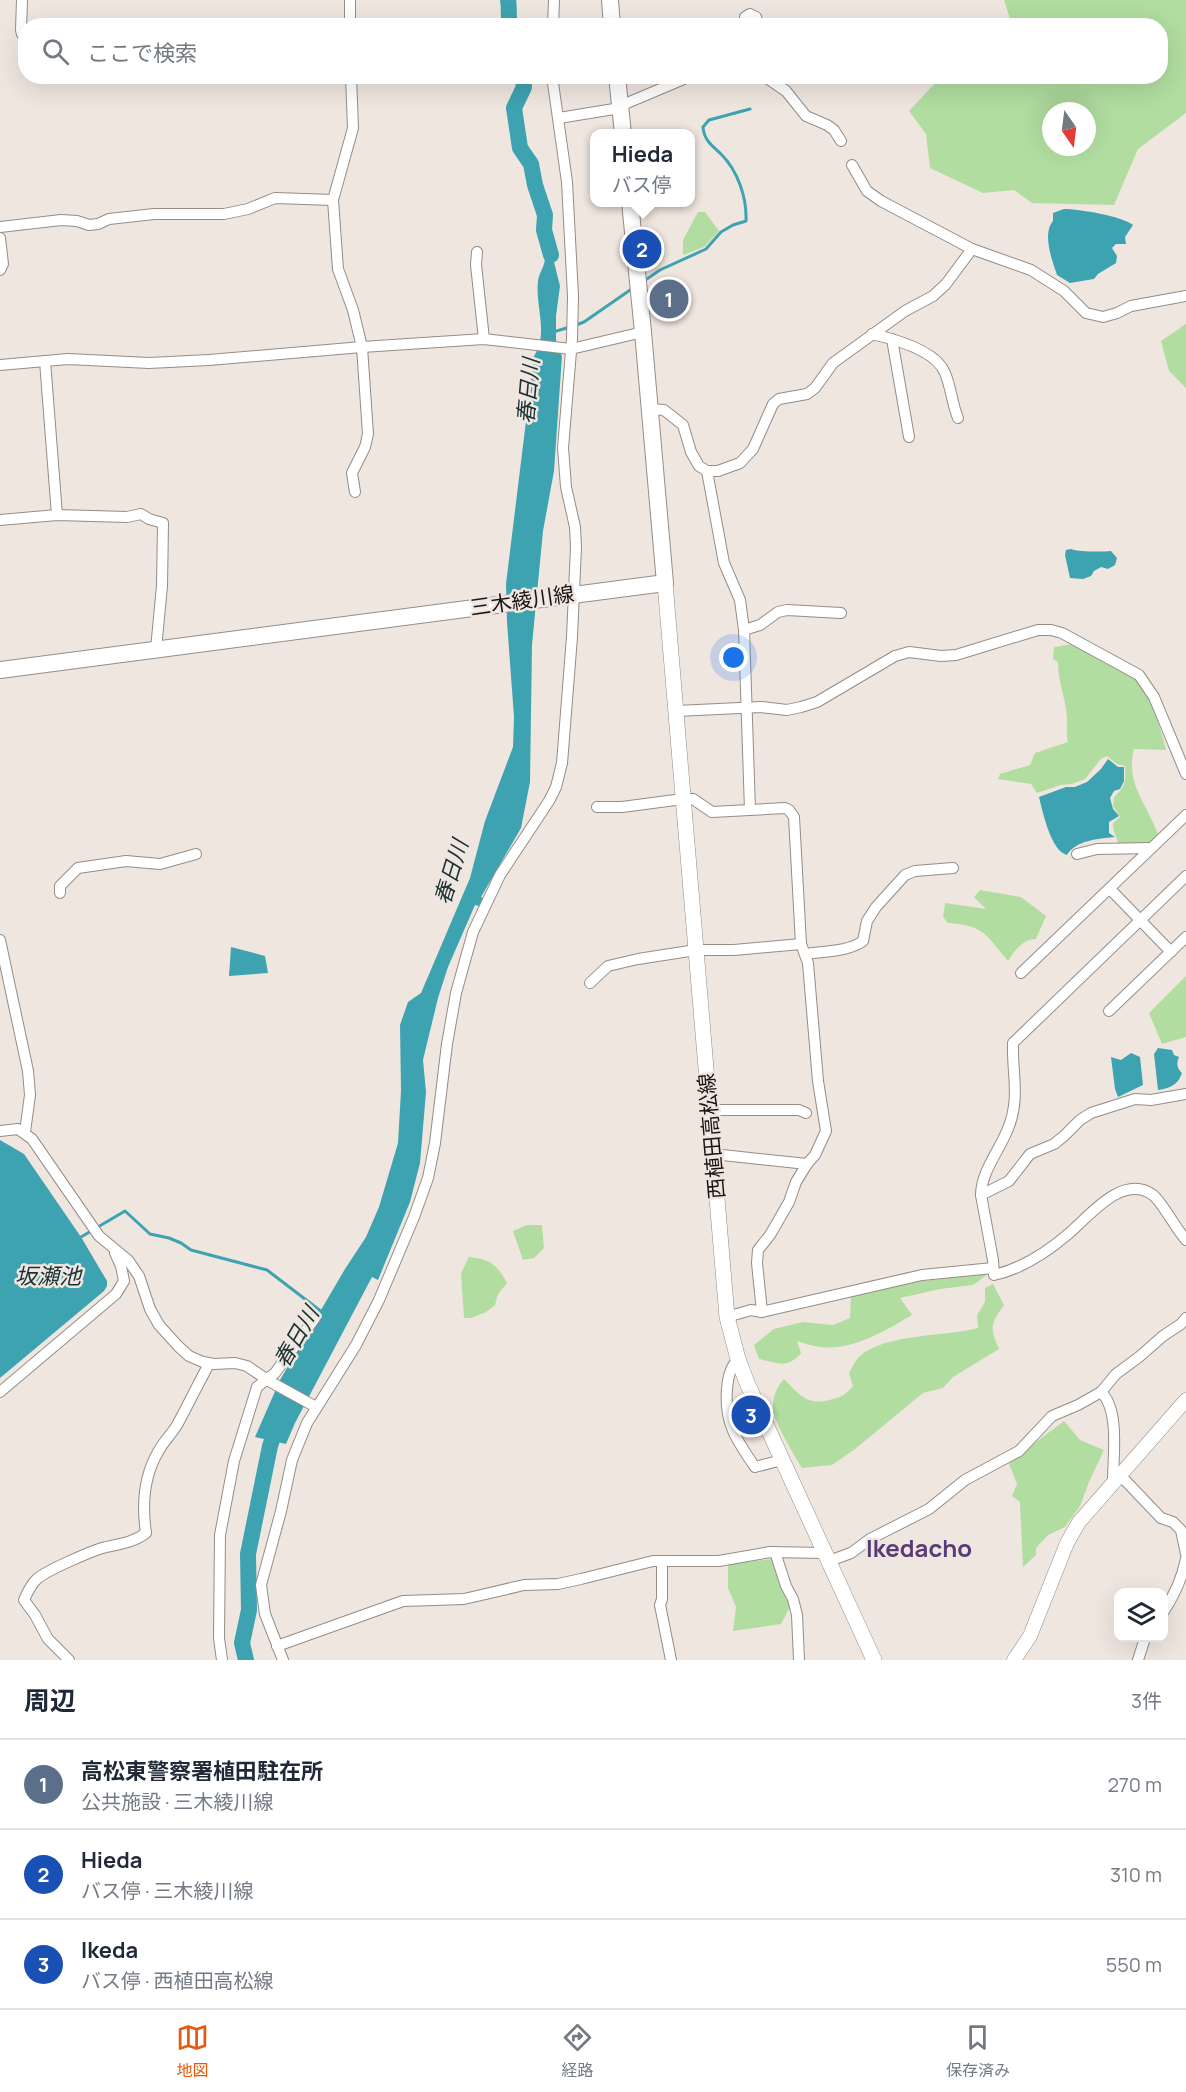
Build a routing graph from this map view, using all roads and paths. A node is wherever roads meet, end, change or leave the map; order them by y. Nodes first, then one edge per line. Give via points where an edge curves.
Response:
1 (22, 0) edge
2 (350, 0) edge
3 (554, 0) edge
4 (610, 0) edge
5 (21, 18) edge
6 (350, 18) edge
7 (553, 18) edge
8 (611, 18) edge
9 (351, 84) edge
10 (553, 84) edge
11 (618, 84) edge
12 (673, 84) edge
13 (775, 84) edge
14 (620, 107) junction
15 (559, 118) junction
16 (622, 129) edge
17 (841, 141) dead end
18 (852, 165) dead end
19 (333, 200) junction
20 (630, 207) edge
21 (0, 227) edge
22 (0, 238) edge
23 (972, 249) junction
24 (477, 252) dead end
25 (0, 270) edge
26 (1186, 296) edge
27 (643, 332) junction
28 (872, 334) junction
29 (484, 339) junction
30 (892, 339) junction
31 (363, 347) junction
32 (569, 348) junction
33 (45, 361) junction
34 (0, 365) edge
35 (650, 409) junction
36 (958, 418) dead end
37 (909, 437) dead end
38 (707, 471) junction
39 (355, 492) dead end
40 (57, 515) junction
41 (0, 520) edge
42 (665, 582) junction
43 (573, 594) junction
44 (841, 613) dead end
45 (744, 630) junction
46 (156, 649) junction
47 (0, 670) edge
48 (748, 707) junction
49 (676, 711) junction
50 (1186, 774) edge
51 (683, 799) junction
52 (597, 807) dead end
53 (750, 810) junction
54 (1186, 815) edge
55 (1151, 848) junction
56 (196, 854) dead end
57 (1077, 854) dead end
58 (953, 868) dead end
59 (1186, 876) edge
60 (1110, 889) junction
61 (60, 893) dead end
62 (1140, 920) junction
63 (1186, 938) edge
64 (0, 940) edge
65 (803, 949) junction
66 (696, 950) junction
67 (1171, 952) junction
68 (1021, 973) dead end
69 (590, 983) dead end
70 (1109, 1011) dead end
71 (1186, 1094) edge
72 (710, 1110) junction
73 (806, 1113) dead end
74 (0, 1131) edge
75 (25, 1132) junction
76 (713, 1154) junction
77 (807, 1164) junction
78 (981, 1196) junction
79 (1186, 1240) edge
80 (112, 1247) junction
81 (993, 1268) junction
82 (762, 1312) junction
83 (728, 1317) junction
84 (315, 1318) dead end
85 (1186, 1318) edge
86 (738, 1359) junction
87 (209, 1364) junction
88 (267, 1380) junction
89 (0, 1392) edge
90 (1101, 1392) junction
91 (1186, 1400) edge
92 (315, 1406) junction
93 (782, 1460) junction
94 (1116, 1478) junction
95 (775, 1552) junction
96 (1186, 1554) edge
97 (827, 1557) junction
98 (1186, 1559) edge
99 (662, 1561) junction
100 (1168, 1604) edge
101 (1144, 1642) edge
102 (277, 1646) junction
103 (69, 1660) edge
104 (222, 1660) edge
105 (283, 1660) edge
106 (671, 1660) edge
107 (799, 1660) edge
108 (874, 1660) edge
109 (1014, 1660) edge
110 (1138, 1660) edge

1 - 5 street
2 - 6 street
3 - 7 street
4 - 8 main road
9 - 19 street via 353,128
10 - 15 street
11 - 14 main road
12 - 14 street
13 - 17 street via 793,98 806,116 827,124
14 - 15 street
14 - 16 main road
15 - 32 street via 571,241 573,296
18 - 23 street via 867,191 881,201
19 - 21 street via 275,198 224,214 154,214 109,219 98,225 61,220
19 - 31 street via 338,269
20 - 27 main road
22 - 25 street
23 - 26 street via 1031,270 1064,291 1086,313 1102,317 1131,306
23 - 28 street via 933,296
24 - 29 street
27 - 32 street
27 - 35 main road
28 - 30 street
28 - 38 street via 833,363 807,394 779,399 773,404 753,449 740,463
29 - 31 street
29 - 32 street
30 - 36 street via 938,362 945,372
30 - 37 street
31 - 33 street via 149,363
31 - 39 street via 368,435 352,473
32 - 43 street via 563,448 575,527
33 - 34 street
33 - 40 street
35 - 38 street via 664,410 682,425 691,452
35 - 42 main road
38 - 45 street via 724,563 740,600
40 - 41 street
40 - 46 street via 141,514 163,524
42 - 43 main road, 三木綾川線
42 - 49 main road, 西植田高松線
43 - 46 main road, 三木綾川線
43 - 92 street via 565,737 556,787 500,875 473,932 456,993 435,1143 423,1195 380,1300 356,1345
44 - 45 street via 788,610
45 - 48 street
46 - 47 main road, 三木綾川線
48 - 49 street
48 - 50 street via 801,708 895,656 909,652 956,655 1038,630 1051,630 1139,675 1154,697
48 - 53 street
49 - 51 main road, 西植田高松線
51 - 52 street
51 - 53 street via 693,799 712,812
51 - 66 main road, 西植田高松線
53 - 65 street via 784,808 794,817
54 - 55 street
55 - 57 street via 1097,849
55 - 60 street
56 - 61 street via 160,864 126,861 78,868 60,886
58 - 65 street via 905,875 876,907 867,921 863,941 858,944 842,949
59 - 62 street
60 - 62 street
60 - 68 street
62 - 67 street
62 - 78 street via 1013,1043 1015,1103 1009,1127 981,1185
63 - 67 street
64 - 75 street via 28,1071 30,1095
65 - 66 street
65 - 77 street via 808,963 826,1131
66 - 69 street via 608,966
66 - 72 main road, 西植田高松線
67 - 70 street
71 - 78 street via 1135,1099 1091,1113 1054,1144 1030,1154 1009,1181
72 - 73 street
72 - 76 main road, 西植田高松線
74 - 75 street
75 - 80 street via 96,1232
76 - 77 street
76 - 83 main road, 西植田高松線
77 - 82 street via 789,1202 758,1250
78 - 81 street
79 - 81 street via 1153,1195 1138,1189 1103,1201 1066,1236 1034,1258 1007,1272 994,1275
80 - 87 street via 139,1275 159,1325 189,1356
80 - 89 street via 122,1266 124,1281 116,1294
81 - 82 street via 922,1275
82 - 83 street via 751,1310
83 - 86 main road, 西植田高松線
84 - 88 street
85 - 90 street via 1116,1374
86 - 93 main road, 西植田高松線
86 - 93 street via 731,1367 727,1390 732,1431 755,1467
87 - 88 street via 247,1366
87 - 103 street via 149,1471 143,1517 146,1533 50,1570 27,1593 24,1600 48,1639
88 - 92 street
88 - 104 street via 257,1388 244,1424 220,1535
90 - 94 street via 1108,1398 1112,1411
90 - 97 street via 1052,1416 1019,1451 965,1480 929,1509 851,1553
91 - 94 street
92 - 102 street via 292,1460 261,1585 265,1614
93 - 97 main road, 西植田高松線
94 - 96 street via 1161,1518 1181,1530
94 - 109 street via 1079,1522 1067,1543 1030,1636
95 - 97 street
95 - 99 street via 719,1561
95 - 107 street via 793,1599
97 - 108 main road, 西植田高松線
98 - 100 street
99 - 102 street via 464,1599 403,1600
99 - 106 street via 660,1605
101 - 110 street
102 - 105 street

